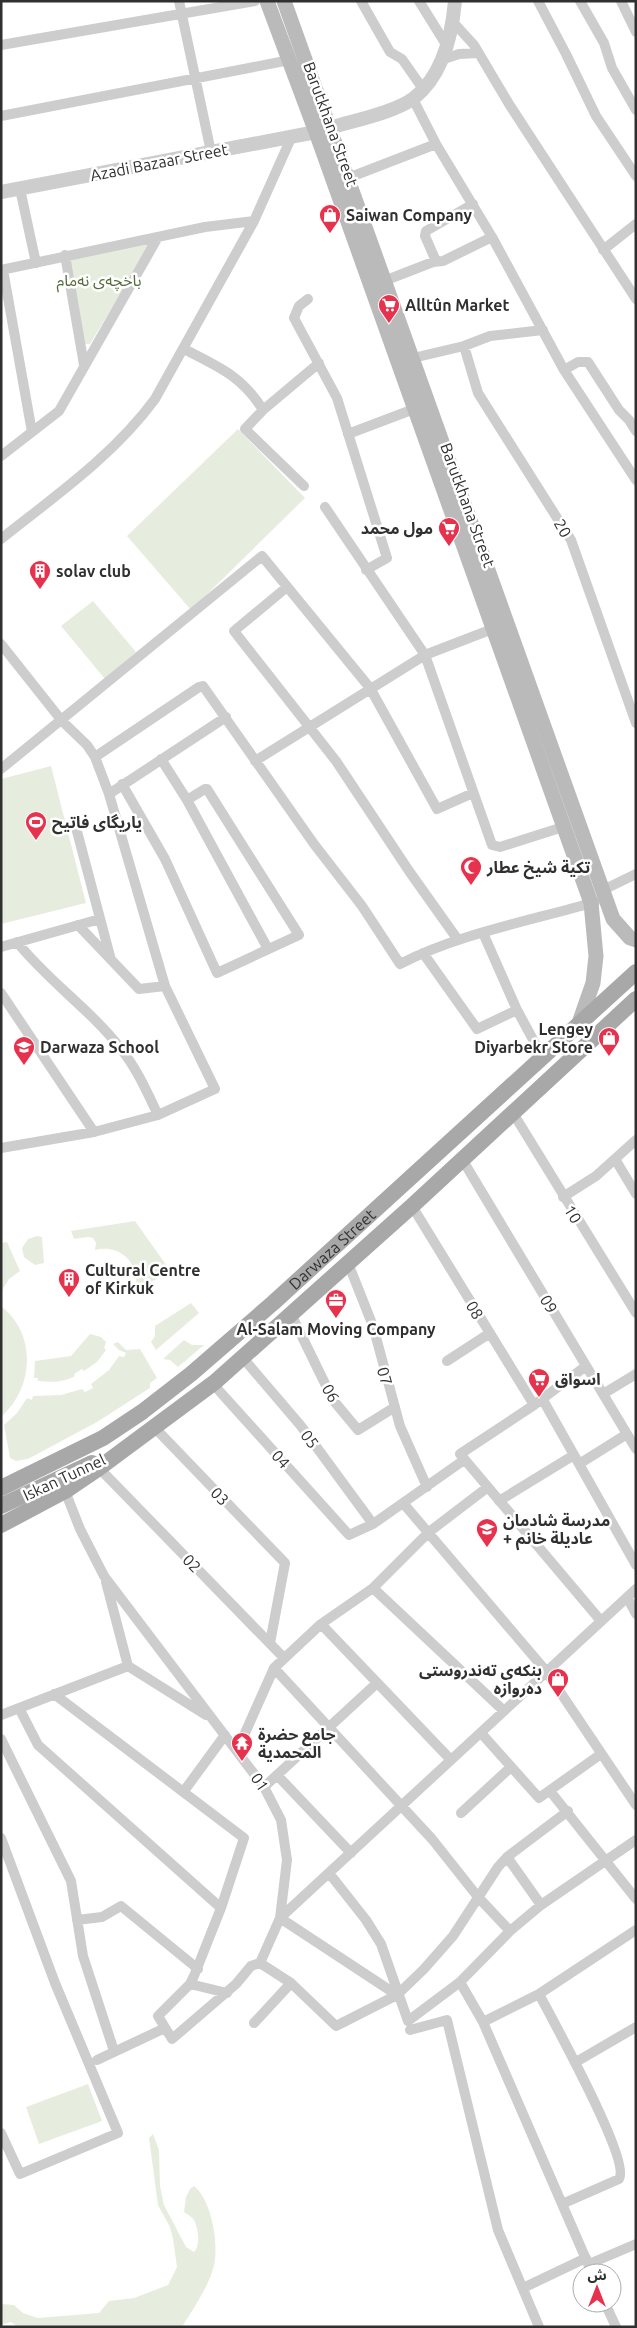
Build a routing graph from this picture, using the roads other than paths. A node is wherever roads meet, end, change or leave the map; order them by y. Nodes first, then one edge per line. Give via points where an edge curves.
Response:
1 (179, 1) edge
2 (255, 1) edge
3 (267, 1) edge
4 (284, 1) edge
5 (361, 1) edge
6 (419, 1) edge
7 (456, 1) edge
8 (538, 1) edge
9 (580, 1) edge
10 (621, 1) edge
11 (182, 13) junction
12 (632, 14) edge
13 (453, 22) junction
14 (636, 32) edge
15 (1, 46) edge
16 (447, 46) junction
17 (478, 53) junction
18 (290, 60) junction
19 (441, 60) junction
20 (195, 78) junction
21 (423, 89) junction
22 (413, 99) junction
23 (636, 110) edge
24 (1, 116) edge
25 (323, 130) junction
26 (292, 136) junction
27 (436, 144) junction
28 (211, 152) junction
29 (636, 176) edge
30 (348, 178) junction
31 (20, 189) junction
32 (1, 192) edge
33 (473, 204) junction
34 (254, 221) junction
35 (636, 224) edge
36 (158, 237) junction
37 (492, 237) junction
38 (602, 250) junction
39 (64, 255) junction
40 (436, 261) junction
41 (36, 264) junction
42 (2, 270) edge
43 (384, 281) junction
44 (308, 299) dead end
45 (636, 299) edge
46 (392, 322) junction
47 (543, 330) junction
48 (464, 346) junction
49 (184, 349) junction
50 (413, 358) junction
51 (319, 363) junction
52 (84, 365) junction
53 (564, 370) junction
54 (414, 409) junction
55 (263, 410) junction
56 (636, 431) edge
57 (32, 432) junction
58 (348, 434) junction
59 (1, 456) edge
60 (636, 480) edge
61 (304, 486) dead end
62 (325, 507) dead end
63 (1, 538) edge
64 (366, 570) junction
65 (287, 587) junction
66 (495, 628) junction
67 (1, 644) edge
68 (425, 656) junction
69 (370, 688) junction
70 (226, 717) junction
71 (62, 721) junction
72 (636, 723) edge
73 (311, 726) junction
74 (95, 758) junction
75 (161, 759) junction
76 (256, 761) junction
77 (1, 770) edge
78 (122, 784) junction
79 (473, 793) junction
80 (109, 794) junction
81 (187, 800) junction
82 (74, 820) dead end
83 (563, 827) junction
84 (636, 874) edge
85 (600, 897) junction
86 (100, 919) junction
87 (78, 925) junction
88 (483, 933) junction
89 (458, 940) junction
90 (636, 940) edge
91 (17, 942) junction
92 (1, 947) edge
93 (268, 949) junction
94 (423, 953) junction
95 (111, 960) junction
96 (636, 972) edge
97 (165, 986) junction
98 (1, 993) edge
99 (636, 999) edge
100 (517, 1010) junction
101 (578, 1026) junction
102 (543, 1058) junction
103 (513, 1113) junction
104 (158, 1115) junction
105 (94, 1132) junction
106 (461, 1133) junction
107 (636, 1140) edge
108 (1, 1148) edge
109 (475, 1148) junction
110 (462, 1159) junction
111 (615, 1159) junction
112 (636, 1194) edge
113 (563, 1197) junction
114 (412, 1206) junction
115 (348, 1263) junction
116 (636, 1313) edge
117 (291, 1314) junction
118 (490, 1333) junction
119 (242, 1358) junction
120 (447, 1361) dead end
121 (586, 1366) junction
122 (636, 1374) edge
123 (213, 1384) junction
124 (603, 1394) junction
125 (538, 1403) junction
126 (395, 1407) junction
127 (148, 1432) junction
128 (627, 1434) junction
129 (126, 1447) junction
130 (636, 1449) edge
131 (577, 1459) junction
132 (464, 1460) junction
133 (100, 1468) junction
134 (1, 1487) edge
135 (426, 1487) junction
136 (488, 1487) junction
137 (65, 1491) junction
138 (499, 1502) junction
139 (403, 1503) junction
140 (1, 1506) edge
141 (1, 1524) edge
142 (373, 1524) junction
143 (428, 1532) junction
144 (636, 1565) edge
145 (104, 1576) junction
146 (373, 1588) junction
147 (636, 1589) edge
148 (627, 1597) junction
149 (636, 1614) edge
150 (601, 1621) junction
151 (321, 1624) junction
152 (270, 1643) junction
153 (284, 1658) junction
154 (128, 1666) junction
155 (274, 1668) junction
156 (546, 1671) junction
157 (377, 1683) junction
158 (54, 1694) junction
159 (19, 1708) junction
160 (504, 1712) junction
161 (1, 1715) edge
162 (213, 1720) junction
163 (328, 1728) junction
164 (481, 1733) junction
165 (225, 1735) junction
166 (1, 1739) edge
167 (237, 1751) junction
168 (601, 1754) junction
169 (451, 1760) junction
170 (511, 1767) junction
171 (277, 1775) junction
172 (264, 1787) junction
173 (184, 1791) junction
174 (550, 1791) junction
175 (636, 1805) edge
176 (401, 1806) junction
177 (568, 1812) junction
178 (461, 1814) dead end
179 (1, 1838) edge
180 (636, 1840) edge
181 (351, 1853) junction
182 (507, 1857) junction
183 (606, 1860) junction
184 (329, 1873) junction
185 (478, 1897) junction
186 (636, 1899) edge
187 (541, 1905) junction
188 (221, 1908) junction
189 (280, 1918) junction
190 (77, 1920) junction
191 (636, 1930) edge
192 (510, 1931) junction
193 (260, 1963) junction
194 (198, 1968) junction
195 (460, 1982) junction
196 (190, 1984) junction
197 (291, 1984) junction
198 (227, 1993) junction
199 (539, 1994) junction
200 (397, 1995) junction
201 (426, 2008) junction
202 (483, 2022) junction
203 (254, 2023) dead end
204 (430, 2024) junction
205 (636, 2027) edge
206 (165, 2028) junction
207 (410, 2030) dead end
208 (114, 2051) junction
209 (97, 2060) dead end
210 (576, 2062) junction
211 (1, 2133) edge
212 (562, 2204) junction
213 (636, 2244) edge
214 (588, 2263) edge
215 (593, 2263) edge
216 (572, 2271) edge
217 (523, 2288) junction
218 (610, 2313) edge
219 (539, 2327) edge
220 (616, 2327) edge

1 - 11 street
2 - 11 street
3 - 18 main road, Barutkhana Street
4 - 25 main road, Barutkhana Street
5 - 21 street via 390,52 402,59
6 - 16 street
7 - 13 street
8 - 29 street via 596,116
9 - 23 street
10 - 12 street
11 - 15 street
11 - 20 street
12 - 14 street
13 - 16 street
13 - 17 street
16 - 19 street
17 - 19 street via 459,54
17 - 38 street
18 - 20 street
18 - 25 main road, Barutkhana Street
19 - 21 street
20 - 24 street
20 - 28 street
21 - 22 street
22 - 25 street, Azadi Bazaar Street
22 - 27 street
25 - 26 street, Azadi Bazaar Street
25 - 30 main road
25 - 46 main road, Barutkhana Street
26 - 28 street, Azadi Bazaar Street
26 - 34 street
27 - 30 street
27 - 33 street
28 - 31 street, Azadi Bazaar Street
30 - 43 main road
31 - 32 street, Azadi Bazaar Street
31 - 41 street
33 - 37 street
33 - 40 street via 426,231 424,236
34 - 36 street
34 - 49 street
35 - 38 street
36 - 39 street
36 - 52 street
37 - 40 street via 444,261
37 - 47 street
38 - 45 street
39 - 41 street
39 - 52 street
40 - 43 street
41 - 42 street
42 - 57 street
43 - 46 main road
44 - 51 street via 299,306 294,318
46 - 50 main road, Barutkhana Street
46 - 54 main road, Barutkhana Street
47 - 48 street via 490,336
47 - 53 street
48 - 50 street
48 - 72 street, 20 via 478,393 571,540
49 - 55 street via 237,379
49 - 63 street via 155,399 122,438
50 - 85 main road, Barutkhana Street
51 - 55 street
51 - 58 street via 337,398
52 - 57 street via 59,410
53 - 56 street via 578,362 588,362
53 - 60 street
54 - 58 street
54 - 66 main road, Barutkhana Street
55 - 61 street via 245,429
57 - 59 street
58 - 64 street via 387,558
62 - 64 street
64 - 68 street
65 - 69 street
65 - 71 street via 262,556
65 - 73 street via 234,631
66 - 68 street
66 - 83 main road, Barutkhana Street
67 - 71 street
68 - 69 street
68 - 79 street
69 - 73 street
69 - 79 street via 436,810
70 - 74 street via 206,689 199,687
70 - 75 street
70 - 76 street
71 - 74 street via 87,745
71 - 77 street
73 - 76 street
73 - 89 street
74 - 80 street
75 - 78 street
75 - 81 street
76 - 94 street via 362,906 400,964
78 - 80 street
78 - 93 street via 165,859 217,973
79 - 83 street via 492,845 496,847
80 - 97 street
81 - 93 street
81 - 93 street via 207,789 299,935
82 - 86 street
83 - 85 main road, Barutkhana Street
84 - 85 street
85 - 88 street
85 - 90 main road, Barutkhana Street via 618,927
85 - 101 main road, Barutkhana Street via 593,983
86 - 87 street
86 - 95 street
87 - 91 street
87 - 95 street
88 - 89 street
88 - 100 street
89 - 94 street
91 - 92 street
91 - 104 street via 36,966 120,1047 137,1071
94 - 100 street via 476,1029
95 - 97 street via 139,989
96 - 101 main road, Darwaza Street
97 - 104 street via 214,1089
98 - 105 street
99 - 103 main road, Darwaza Street
100 - 102 street
101 - 102 main road, Darwaza Street
102 - 106 main road, Darwaza Street
103 - 109 main road, Darwaza Street
103 - 113 street, 10
104 - 105 street
105 - 108 street
106 - 109 main road
106 - 134 main road, Darwaza Street via 244,1329 165,1395 102,1438
107 - 111 street
109 - 110 main road, Darwaza Street
110 - 114 main road, Darwaza Street
110 - 121 street, 09
111 - 112 street
111 - 113 street via 596,1176
113 - 116 street, 10
114 - 115 main road, Darwaza Street
114 - 118 street, 08
115 - 117 main road, Darwaza Street
115 - 126 street, 07 via 373,1326
117 - 119 main road, Darwaza Street
117 - 126 street, 06 via 333,1400 358,1430
118 - 120 street
118 - 125 street, 08
119 - 123 main road, Darwaza Street
119 - 142 street, 05 via 301,1426
121 - 124 street, 09
121 - 125 street
122 - 124 street
123 - 127 main road, Darwaza Street
123 - 142 street, 04 via 349,1535
124 - 128 street, 09
125 - 131 street, 08
125 - 132 street via 460,1454
126 - 135 street, 07
127 - 129 main road, Darwaza Street
127 - 152 street, 03 via 285,1563
128 - 130 street, 09
128 - 131 street
129 - 133 main road
129 - 140 main road, Iskan Tunnel
131 - 138 street
131 - 144 street, 08
132 - 135 street
132 - 136 street
133 - 137 main road
133 - 152 street, 02
135 - 139 street
136 - 138 street
136 - 143 street
137 - 141 main road
137 - 145 street, 01 via 80,1530
138 - 150 street
139 - 142 street
139 - 143 street
143 - 146 street
143 - 156 street
145 - 154 street
145 - 162 street, 01
146 - 151 street
146 - 160 street
147 - 148 street
148 - 149 street
148 - 150 street
150 - 156 street
151 - 153 street
151 - 157 street
152 - 153 street, 02
153 - 155 street
154 - 158 street
154 - 162 street
155 - 163 street
155 - 167 street
156 - 160 street
156 - 168 street
157 - 163 street
157 - 169 street
158 - 159 street
158 - 173 street
159 - 161 street
159 - 188 street via 38,1745
160 - 164 street
162 - 165 street, 01
163 - 171 street
163 - 176 street
164 - 169 street
164 - 170 street
165 - 167 street, 01
165 - 173 street
166 - 190 street via 71,1881
167 - 172 street, 01
168 - 174 street
168 - 175 street
169 - 176 street
170 - 174 street via 539,1798
170 - 178 street
171 - 172 street
171 - 181 street
172 - 189 street, 01 via 278,1812 286,1849 287,1872
173 - 188 street via 244,1838
174 - 177 street
176 - 181 street
176 - 185 street
177 - 182 street
177 - 183 street
179 - 211 street via 55,1983 118,2132 20,2174
180 - 183 street
181 - 184 street
182 - 185 street
182 - 187 street
183 - 186 street
183 - 187 street
184 - 189 street
184 - 200 street via 381,1944
185 - 192 street
185 - 200 street via 439,1954
187 - 192 street
188 - 194 street
189 - 193 street, 01
189 - 200 street
190 - 194 street via 102,1917 121,1906
190 - 208 street via 83,1956
191 - 199 street
192 - 195 street
193 - 197 street
193 - 198 street, 01 via 251,1966
194 - 196 street
195 - 201 street
195 - 202 street
196 - 198 street
196 - 206 street via 158,2016
197 - 200 street via 336,2026
197 - 203 street
198 - 206 street, 01 via 172,2039
199 - 202 street
199 - 210 street
200 - 201 street via 408,2021
201 - 204 street
202 - 212 street
204 - 207 street
204 - 217 street via 447,2020 498,2230
205 - 210 street
206 - 208 street
208 - 209 street
210 - 212 street via 622,2172 619,2179
212 - 214 street
213 - 215 street
216 - 217 street
217 - 219 street
218 - 220 street

